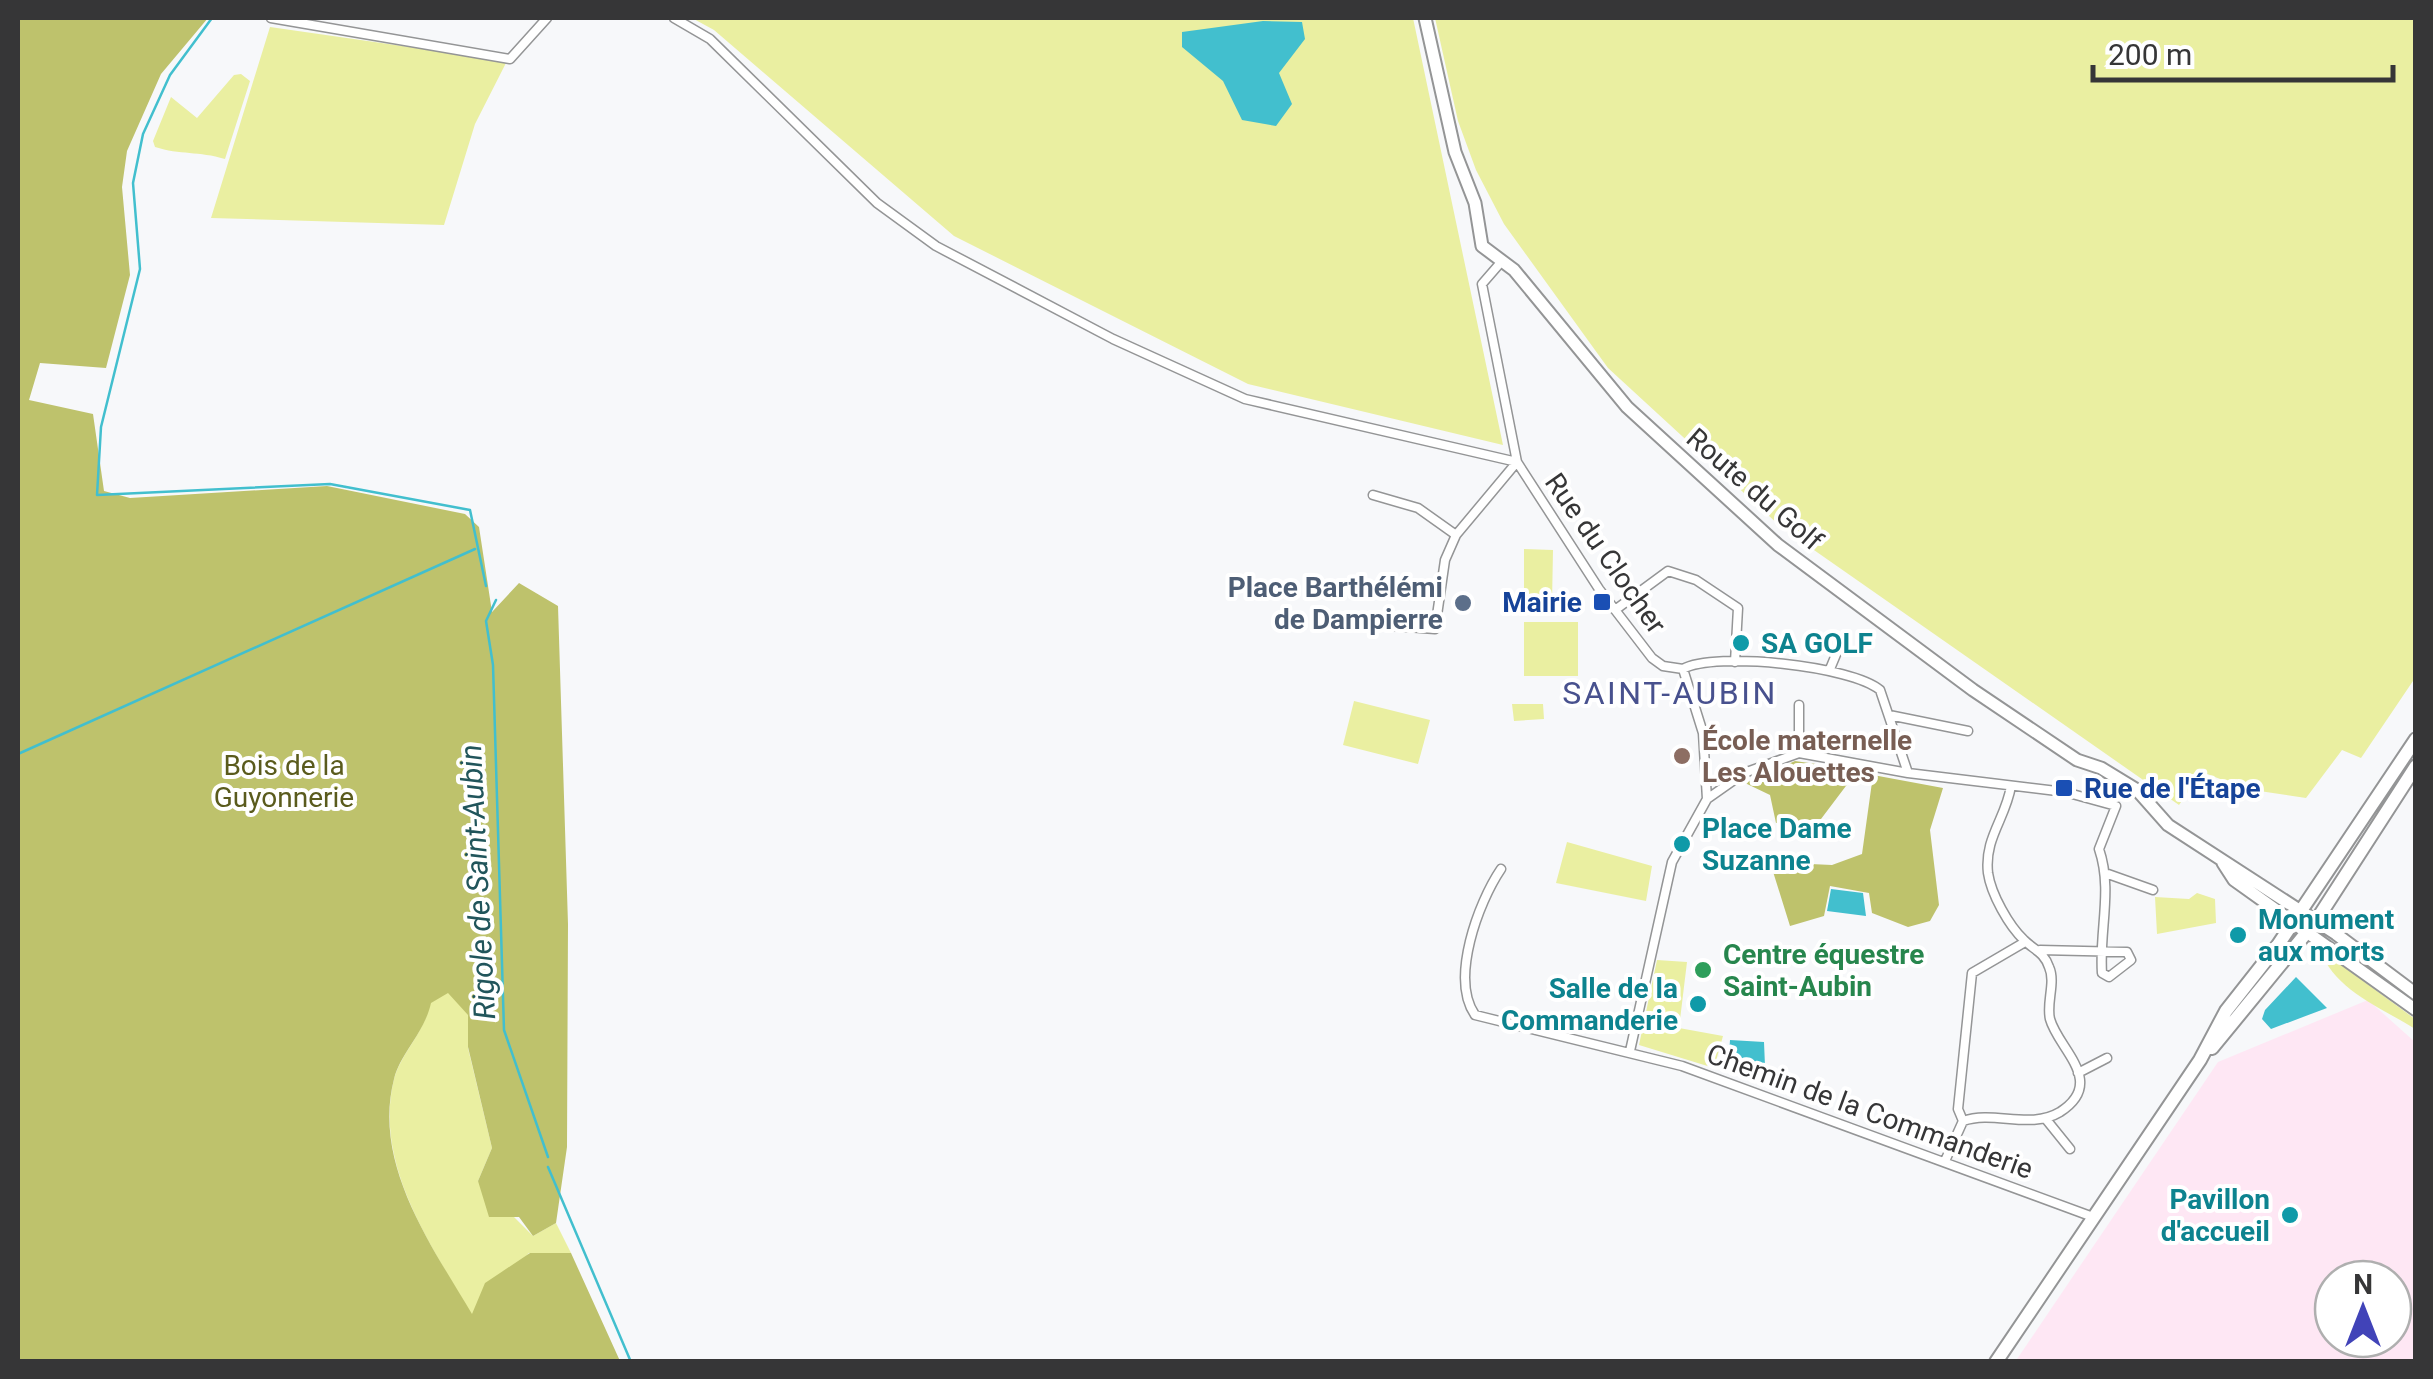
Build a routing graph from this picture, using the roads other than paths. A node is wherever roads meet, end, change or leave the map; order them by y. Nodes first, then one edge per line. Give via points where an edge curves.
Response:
1 (271, 18) edge
2 (547, 18) edge
3 (674, 18) edge
4 (1425, 18) edge
5 (1502, 262) junction
6 (1517, 462) junction
7 (1373, 496) dead end
8 (1456, 535) junction
9 (1615, 610) junction
10 (1352, 624) dead end
11 (1842, 640) dead end
12 (1735, 662) junction
13 (1683, 669) junction
14 (1830, 670) junction
15 (1800, 705) dead end
16 (1889, 715) junction
17 (1968, 731) dead end
18 (2416, 739) edge
19 (1799, 754) junction
20 (2416, 766) edge
21 (1908, 774) junction
22 (2123, 782) junction
23 (2011, 786) junction
24 (1707, 799) junction
25 (2106, 802) junction
26 (1501, 870) dead end
27 (2108, 874) junction
28 (2153, 890) dead end
29 (2296, 916) junction
30 (2316, 921) junction
31 (2306, 933) junction
32 (2025, 942) junction
33 (2040, 950) junction
34 (2100, 952) junction
35 (2416, 994) edge
36 (2416, 1010) edge
37 (1630, 1052) junction
38 (2107, 1058) dead end
39 (2200, 1060) junction
40 (2078, 1073) junction
41 (2044, 1118) junction
42 (1963, 1121) junction
43 (2070, 1148) dead end
44 (1945, 1161) junction
45 (2092, 1218) junction
46 (1996, 1362) edge

1 - 2 street via 510,59
3 - 6 street via 710,39 877,202 936,246 1245,399
4 - 5 street, Route du Golf via 1478,234
5 - 6 street via 1482,284
5 - 22 street, Route du Golf via 1627,407 1778,545 2012,717
6 - 8 street
6 - 9 street, Rue du Clocher
7 - 8 street via 1418,508
8 - 10 street via 1445,560 1435,629
9 - 12 street via 1668,571 1696,580 1738,608
9 - 13 street, Rue du Clocher via 1652,658
11 - 14 street
12 - 13 street
12 - 14 street
13 - 24 street via 1703,733
14 - 16 street via 1874,686
15 - 19 street
16 - 17 street
16 - 21 street
18 - 29 main road
19 - 21 street
19 - 24 street via 1744,773
20 - 30 main road
21 - 23 street
22 - 25 street
22 - 29 street, Route du Golf via 2168,825 2223,863 2234,880
23 - 25 street
23 - 32 street via 1991,832 1988,868
24 - 37 street via 1672,862
25 - 27 street via 2117,811 2099,849
26 - 37 street, Chemin de la Commanderie via 1488,888 1461,980 1474,1014
27 - 28 street
27 - 34 street
29 - 30 street, Route du Golf
29 - 31 street, Route du Golf
29 - 39 main road via 2226,1011
30 - 31 main road
30 - 35 street, Route du Golf
31 - 36 street, Route du Golf
31 - 39 main road
32 - 33 street
32 - 42 street via 1972,973 1958,1109
33 - 34 street
33 - 40 street via 2051,970 2049,1017
34 - 34 street via 2102,973 2110,977 2131,960 2128,952
37 - 44 street, Chemin de la Commanderie
38 - 40 street
39 - 45 main road
40 - 41 street via 2068,1106
41 - 42 street
41 - 43 street
42 - 44 street
44 - 45 street, Chemin de la Commanderie
45 - 46 main road

